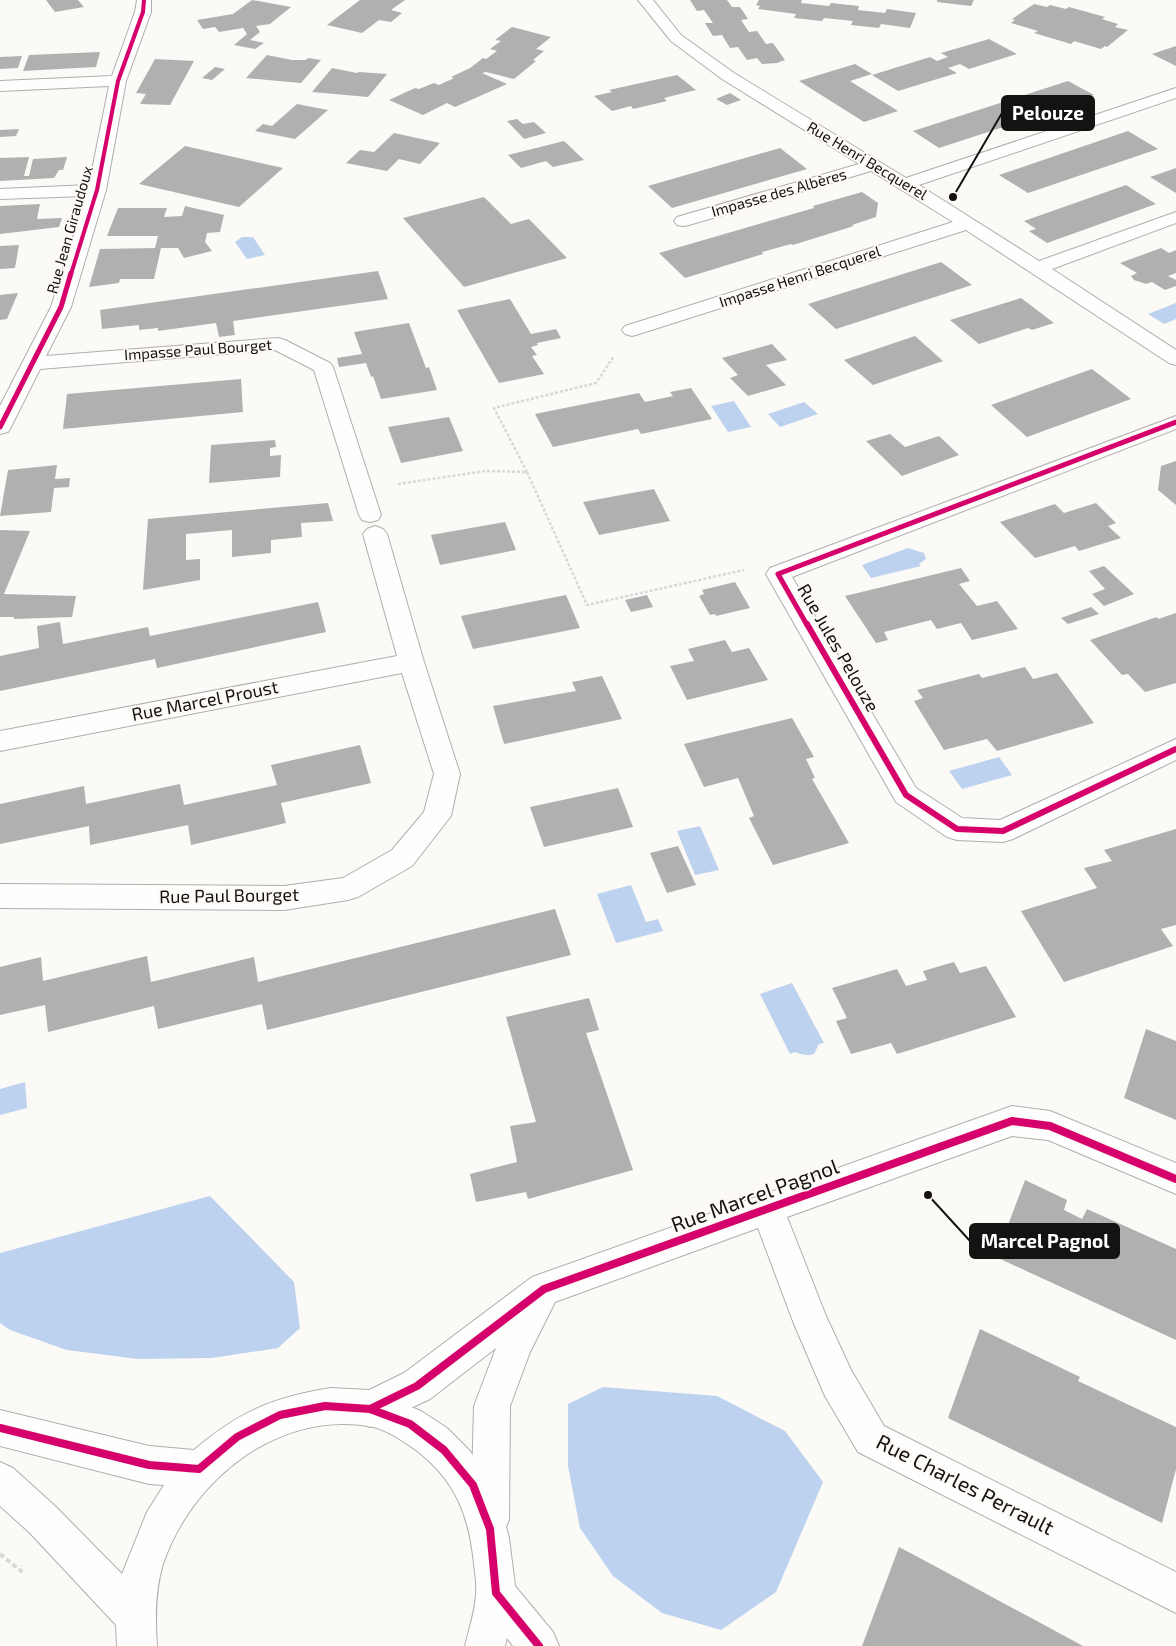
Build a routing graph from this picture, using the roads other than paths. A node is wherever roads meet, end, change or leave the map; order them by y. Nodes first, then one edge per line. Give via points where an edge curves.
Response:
1 (144, 0) edge
2 (645, 0) edge
3 (118, 81) junction
4 (0, 86) edge
5 (1176, 93) edge
6 (874, 165) junction
7 (905, 184) junction
8 (97, 190) junction
9 (0, 194) edge
10 (1176, 217) edge
11 (684, 221) dead end
12 (968, 224) junction
13 (1038, 268) junction
14 (632, 330) road end
15 (1176, 360) edge
16 (32, 364) junction
17 (1176, 422) edge
18 (0, 427) edge
19 (372, 524) joint
20 (411, 662) junction
21 (0, 741) edge
22 (1176, 749) edge
23 (0, 896) edge
24 (1176, 1179) edge
25 (767, 1209) junction
26 (544, 1289) junction
27 (370, 1408) junction
28 (0, 1428) edge
29 (198, 1469) junction
30 (0, 1482) edge
31 (490, 1529) junction
32 (496, 1593) junction
33 (1176, 1593) edge
34 (136, 1631) edge
35 (485, 1646) edge
36 (539, 1646) edge

1 - 3 street, Rue Jean Giraudoux via 143,12
2 - 6 street, Rue Henri Becquerel via 676,38 703,58
3 - 4 street
3 - 8 street, Rue Jean Giraudoux
5 - 7 street
6 - 7 street, Rue Henri Becquerel
6 - 11 street, Impasse des Albères
7 - 12 street, Rue Henri Becquerel
8 - 9 street
8 - 16 street, Rue Jean Giraudoux via 61,307
10 - 13 street
12 - 13 street, Rue Henri Becquerel
12 - 14 street, Impasse Henri Becquerel
13 - 15 street, Rue Henri Becquerel
16 - 18 street, Rue Jean Giraudoux
16 - 19 street, Impasse Paul Bourget via 278,344 323,367
17 - 22 street, Rue Jules Pelouze via 778,574 906,795 957,829 1003,831
19 - 20 street, Rue Paul Bourget
20 - 21 street, Rue Marcel Proust
20 - 23 street, Rue Paul Bourget via 447,774 437,816 402,858 348,889 284,898
24 - 25 street, Rue Marcel Pagnol via 1050,1126 1012,1122
25 - 26 street, Rue Marcel Pagnol
25 - 33 street, Rue Charles Perrault via 838,1383 871,1439
26 - 27 street, Rue Marcel Pagnol via 417,1386
26 - 31 street via 515,1344 492,1406
27 - 29 street via 326,1406 280,1415 237,1437
27 - 31 street via 410,1424 444,1450 473,1485
28 - 29 street via 149,1465
29 - 34 street via 166,1512 144,1562
30 - 34 street via 43,1520
31 - 32 street
32 - 35 street
32 - 36 street

